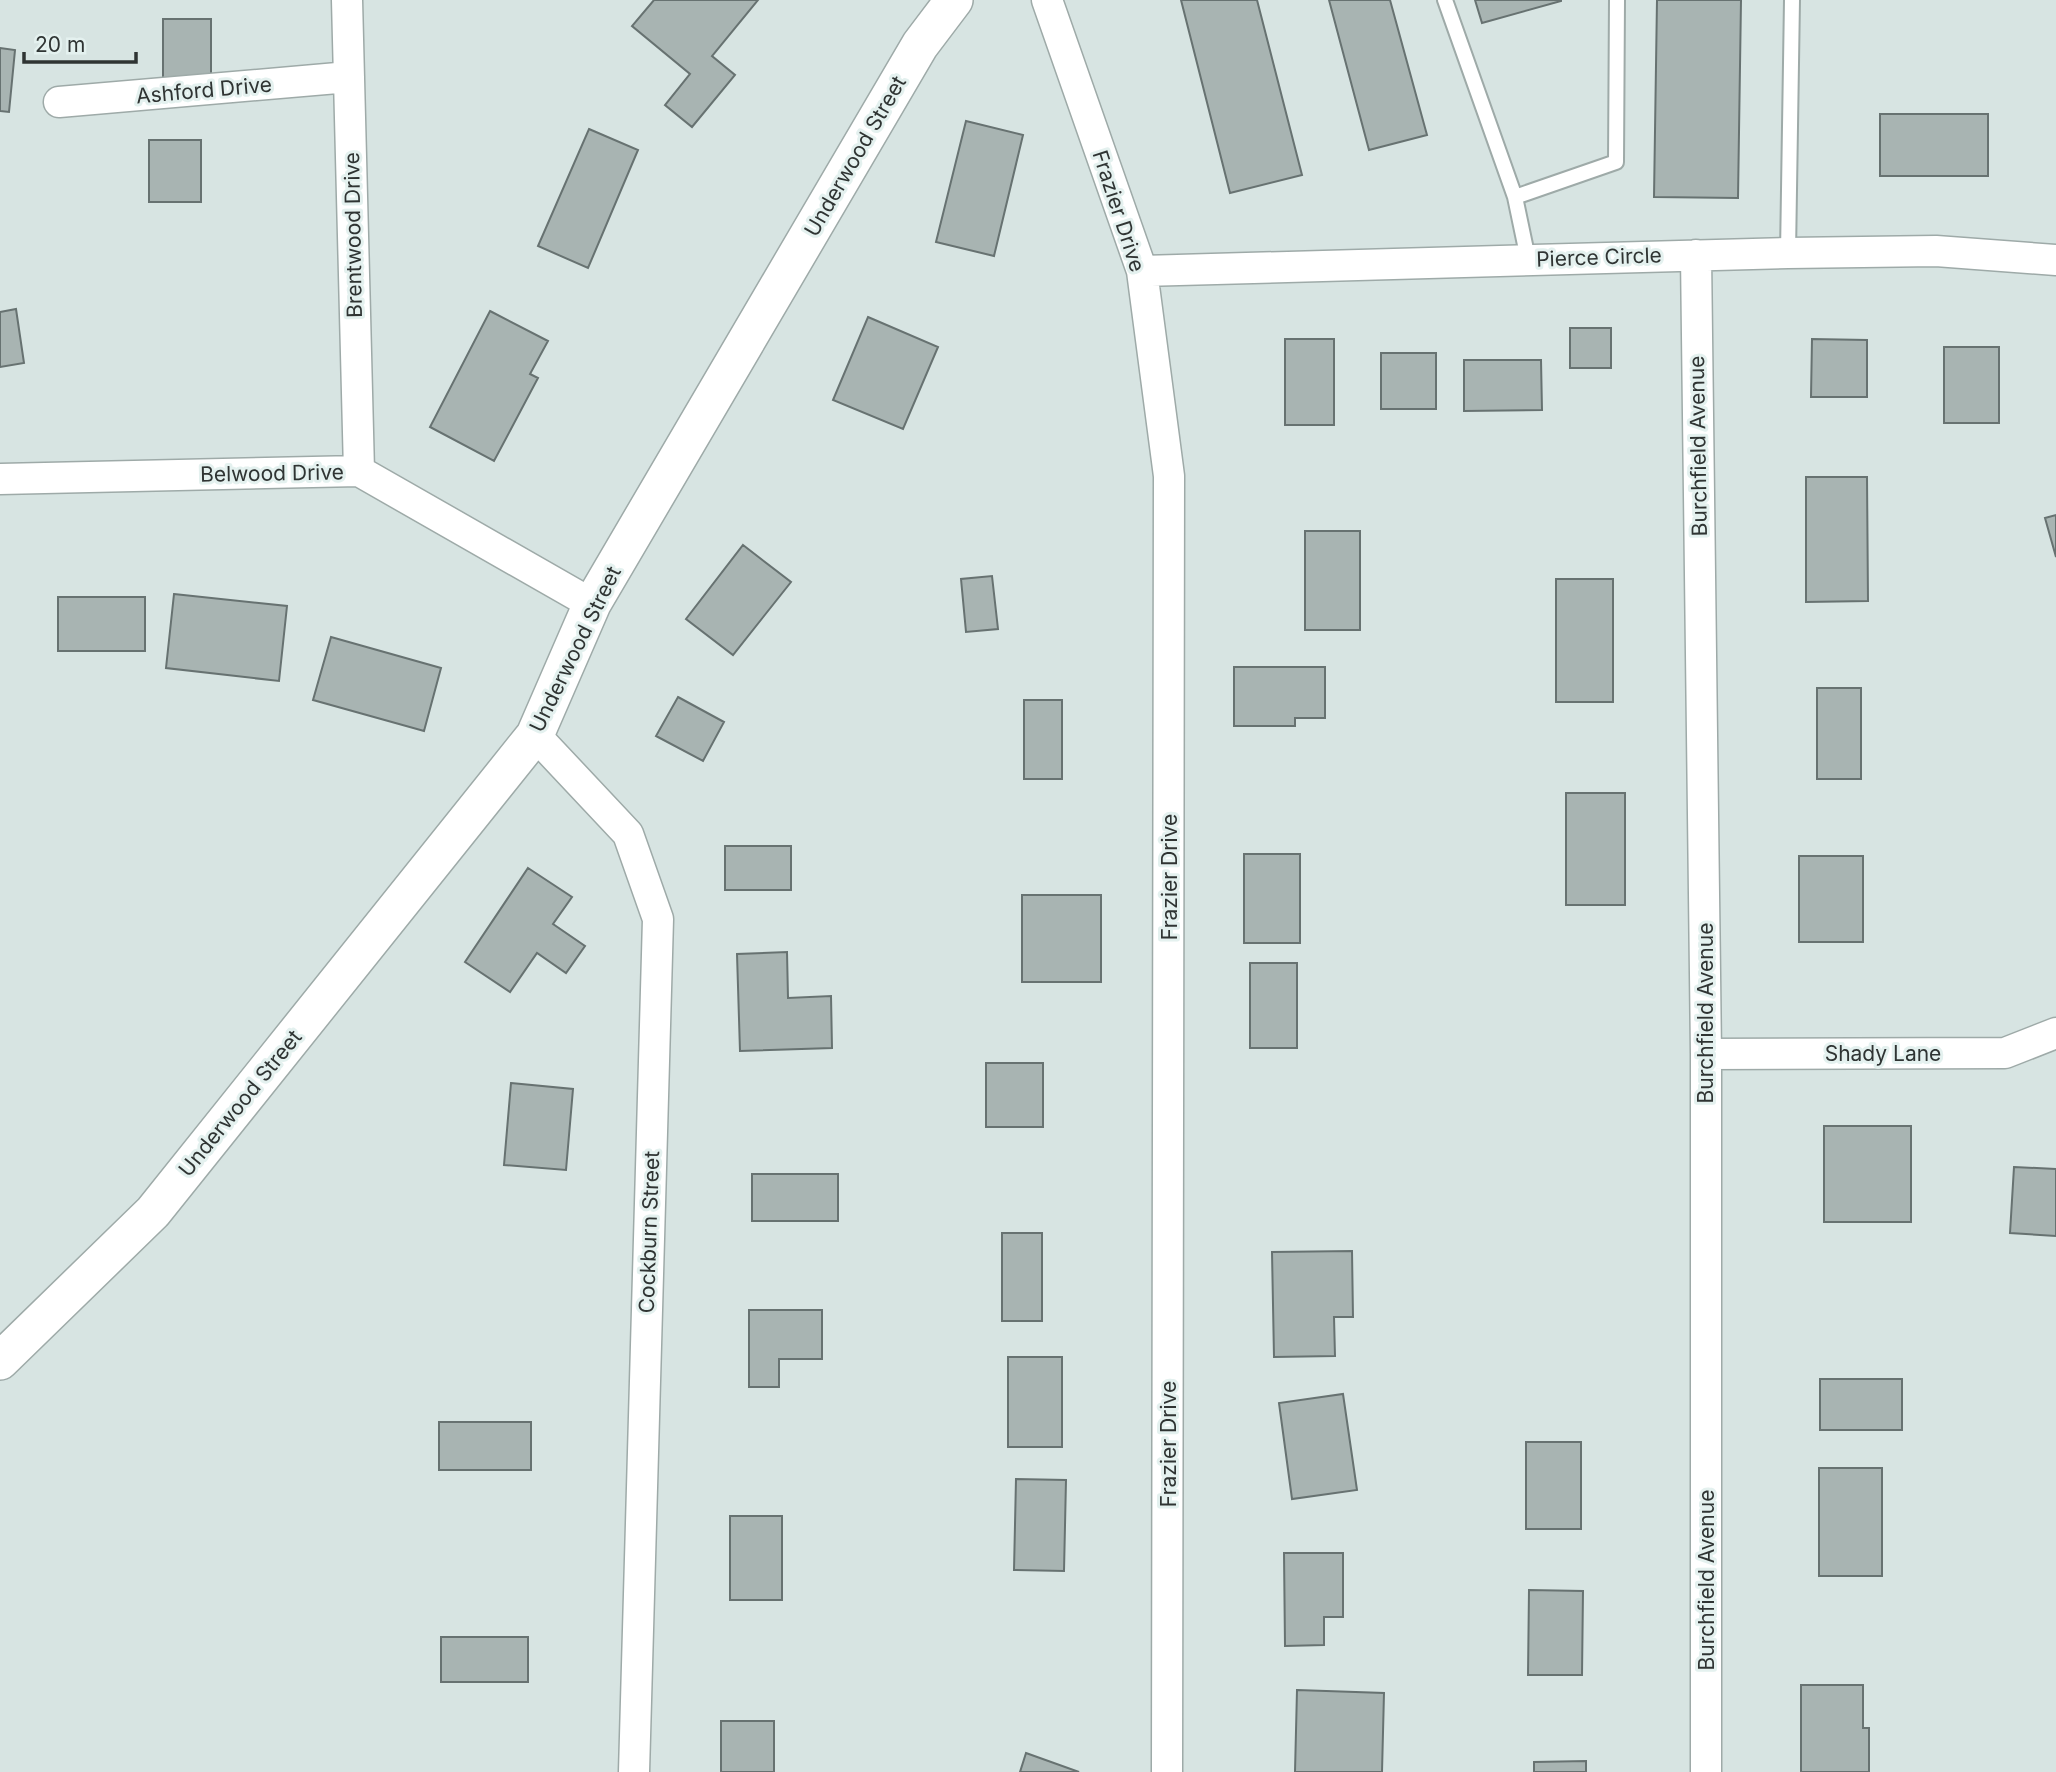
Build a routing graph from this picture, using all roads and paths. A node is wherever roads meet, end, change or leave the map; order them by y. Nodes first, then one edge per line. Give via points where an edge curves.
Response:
1 (347, 0) edge
2 (954, 0) edge
3 (1047, 0) edge
4 (1445, 0) edge
5 (1618, 0) edge
6 (1792, 0) edge
7 (349, 77) junction
8 (59, 102) dead end
9 (1515, 197) junction
10 (1788, 253) junction
11 (1696, 254) junction
12 (1528, 260) junction
13 (2056, 260) edge
14 (1142, 271) junction
15 (359, 471) junction
16 (0, 479) edge
17 (592, 604) junction
18 (535, 735) junction
19 (2056, 1033) edge
20 (1706, 1054) junction
21 (0, 1361) edge
22 (634, 1772) edge
23 (1167, 1772) edge
24 (1706, 1772) edge

1 - 7 street, Brentwood Drive
2 - 17 street, Underwood Street via 920,45
3 - 14 street, Frazier Drive
4 - 9 lane
5 - 9 lane via 1616,162
6 - 10 lane
7 - 8 street, Ashford Drive
7 - 15 street, Brentwood Drive
9 - 12 lane
10 - 11 street, Pierce Circle
10 - 13 street, Pierce Circle via 1936,251
11 - 12 street, Pierce Circle
11 - 20 street, Burchfield Avenue
12 - 14 street, Pierce Circle
14 - 23 street, Frazier Drive via 1169,476
15 - 16 street, Belwood Drive
15 - 17 street, Belwood Drive
17 - 18 street, Underwood Street
18 - 21 street, Underwood Street via 153,1212
18 - 22 street, Cockburn Street via 628,834 657,919
19 - 20 street, Shady Lane via 2005,1053
20 - 24 street, Burchfield Avenue

